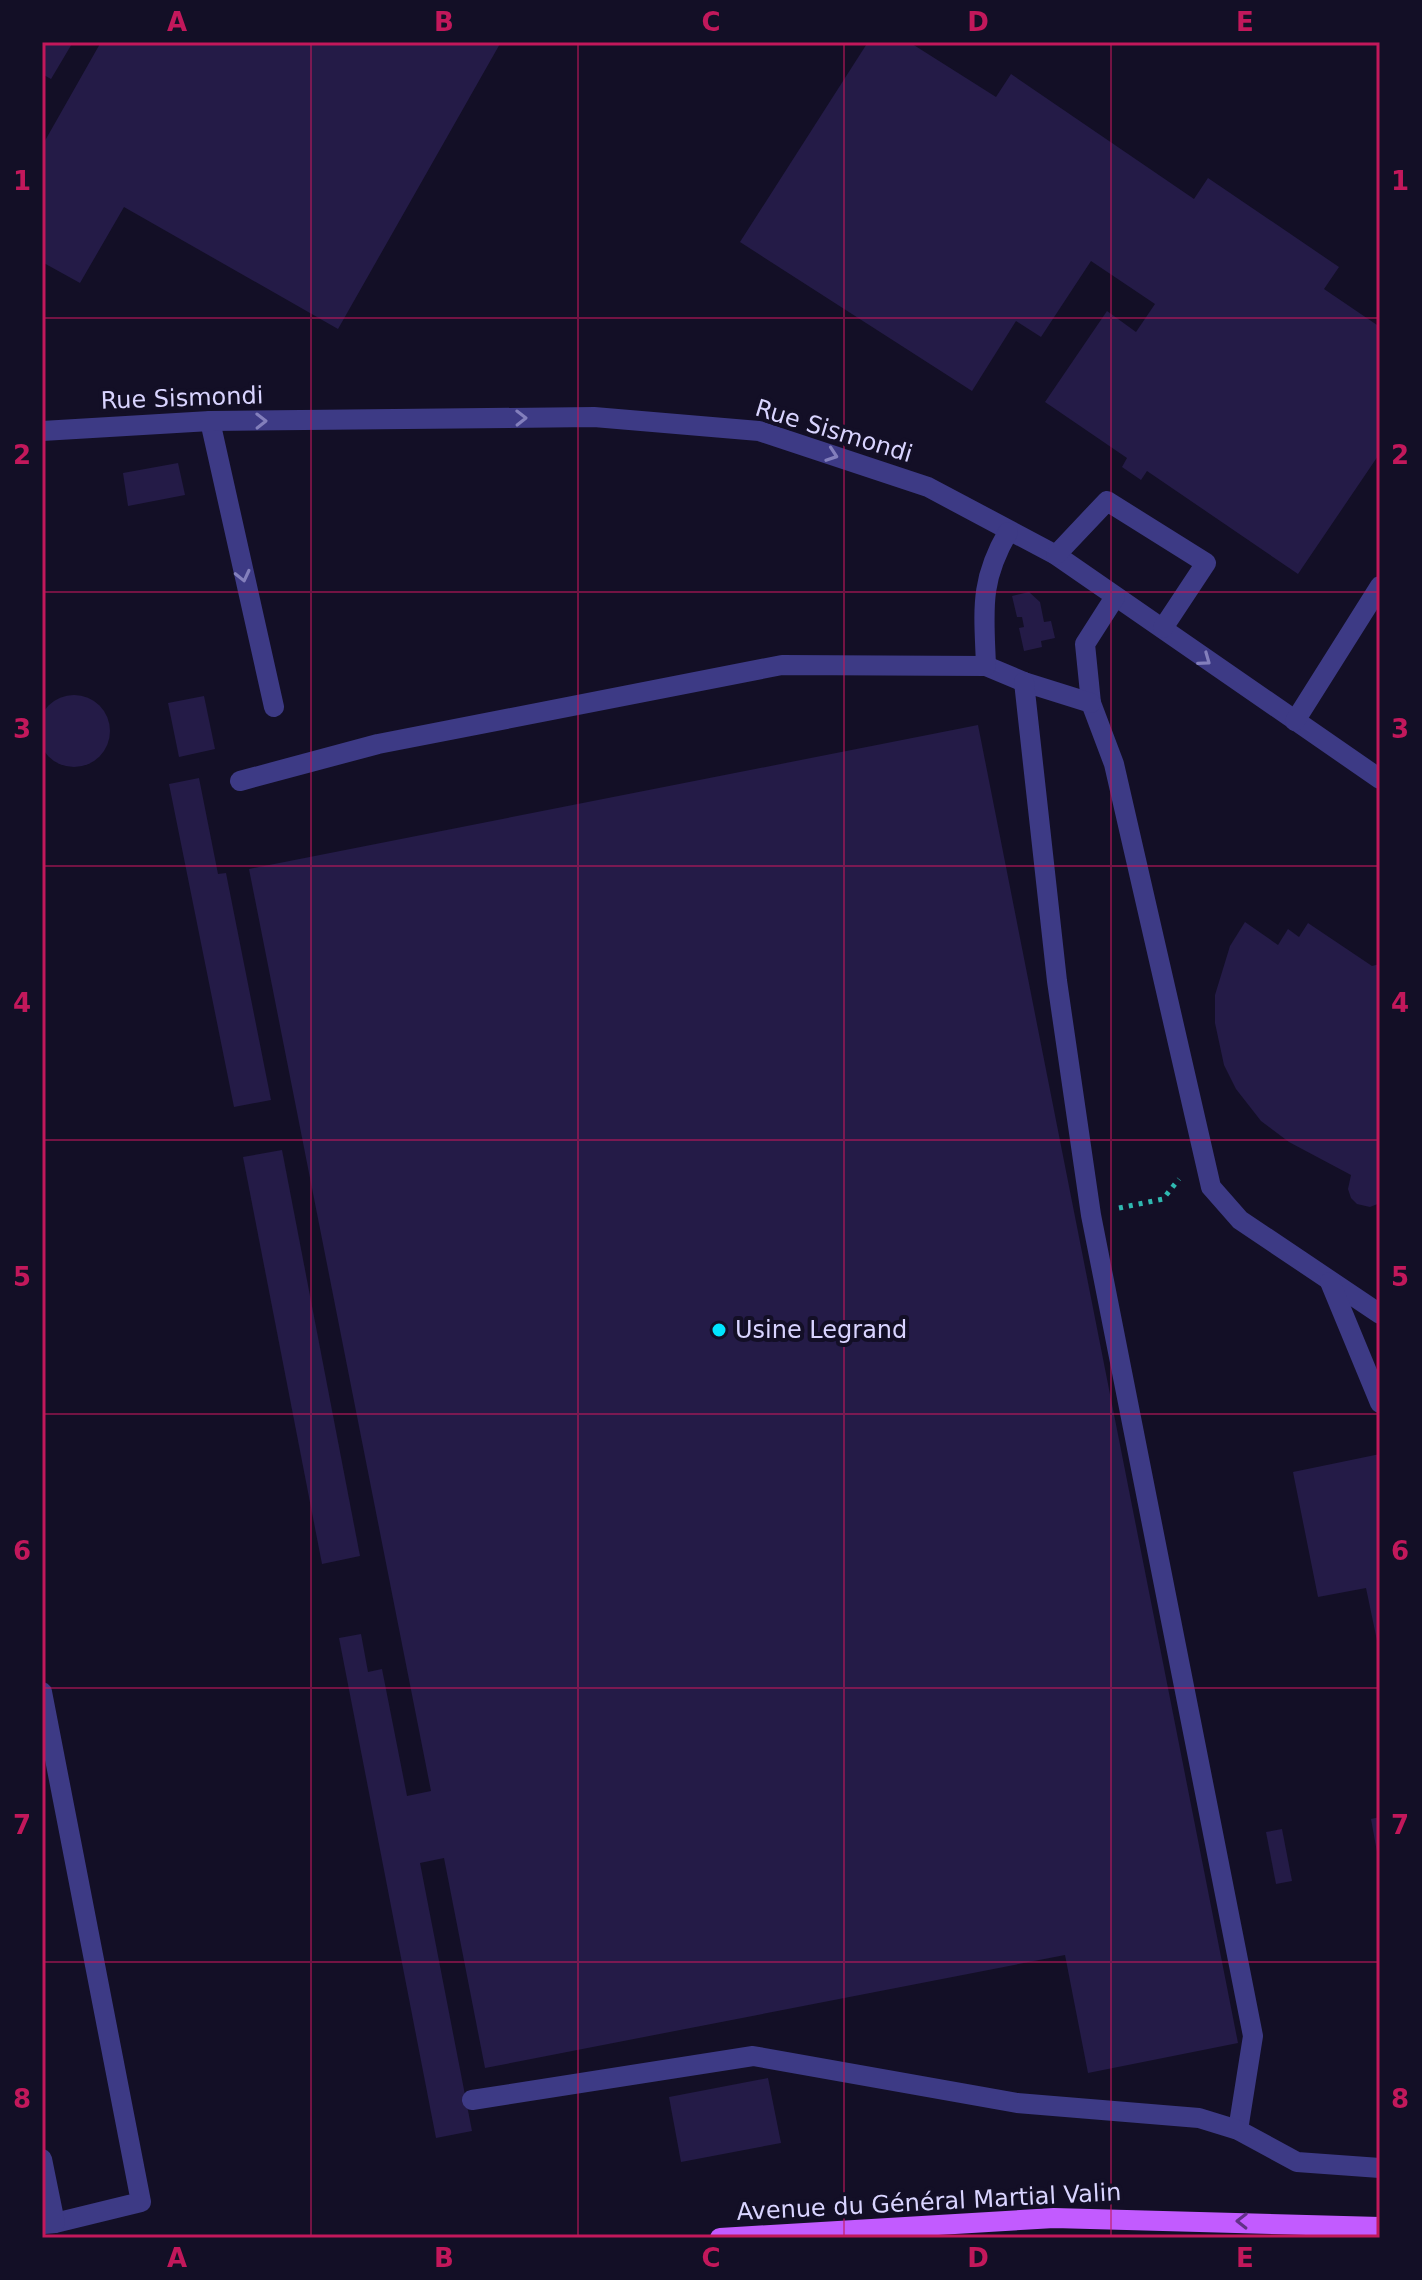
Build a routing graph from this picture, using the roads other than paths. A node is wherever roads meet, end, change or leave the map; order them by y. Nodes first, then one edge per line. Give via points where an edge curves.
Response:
1 (210, 421) junction
2 (42, 431) edge
3 (1008, 532) junction
4 (1056, 555) junction
5 (1380, 586) edge
6 (1115, 597) junction
7 (1163, 628) junction
8 (986, 666) junction
9 (1024, 682) junction
10 (1091, 703) junction
11 (274, 707) dead end
12 (1295, 721) junction
13 (1380, 779) edge
14 (240, 781) dead end
15 (1330, 1282) junction
16 (1380, 1314) edge
17 (1380, 1403) edge
18 (42, 1692) edge
19 (472, 2100) dead end
20 (1238, 2130) junction
21 (42, 2159) edge
22 (1380, 2168) edge
23 (48, 2224) edge
24 (1380, 2227) edge
25 (720, 2238) edge

1 - 2 street, Rue Sismondi
1 -> 3 street, Rue Sismondi via 594,417 759,431 928,487
1 -> 11 street
3 - 4 street, Rue Sismondi
3 - 8 street via 994,555 984,590
4 - 6 street, Rue Sismondi
4 - 7 street via 1107,501 1206,563
5 - 12 street
6 - 7 street, Rue Sismondi
6 - 10 street via 1085,644
7 -> 12 street, Rue Sismondi
8 - 9 street
8 - 14 street via 782,665 378,744
9 - 10 street
9 - 20 street via 1057,981 1091,1215 1253,2036
10 - 15 street via 1114,764 1211,1187 1240,1220
12 - 13 street, Rue Sismondi
15 - 16 street
15 - 17 street
18 - 23 street via 141,2202
19 - 20 street via 753,2056 1017,2103 1199,2118
20 - 22 street via 1297,2162
21 - 23 street
24 -> 25 main road, Avenue du Général Martial Valin via 1054,2218

